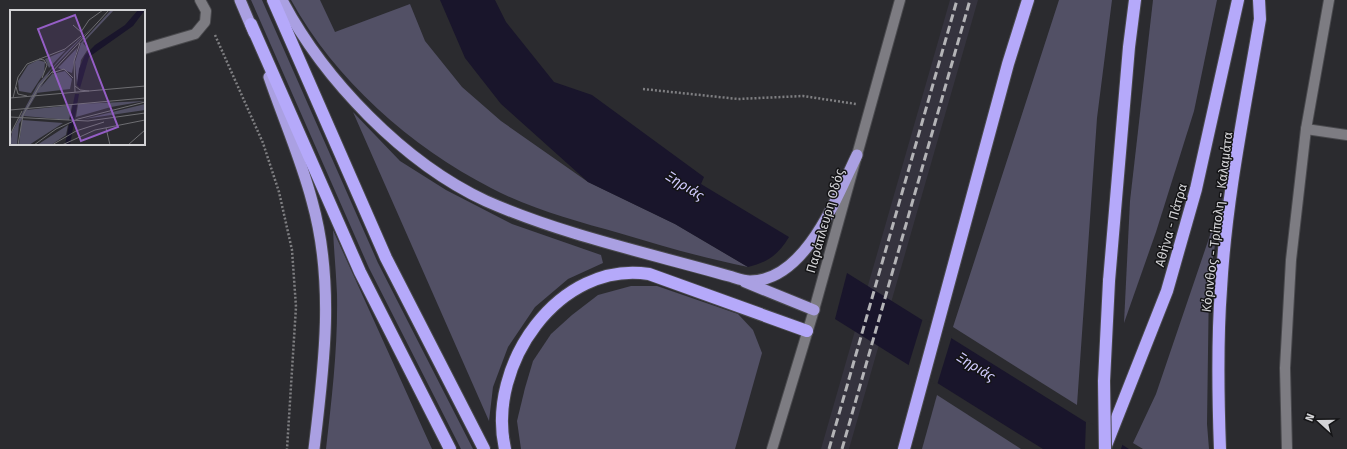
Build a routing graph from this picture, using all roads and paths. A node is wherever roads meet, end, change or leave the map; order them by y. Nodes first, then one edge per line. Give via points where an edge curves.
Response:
1 (200, 0) edge
2 (240, 0) edge
3 (273, 0) edge
4 (282, 0) edge
5 (900, 0) edge
6 (1028, 0) edge
7 (1135, 0) edge
8 (1238, 0) edge
9 (1259, 0) edge
10 (1329, 0) edge
11 (205, 22) junction
12 (251, 24) junction
13 (145, 48) edge
14 (643, 89) dead end
15 (870, 108) junction
16 (1306, 129) junction
17 (1347, 135) edge
18 (857, 156) junction
19 (730, 276) junction
20 (814, 310) junction
21 (807, 331) junction
22 (287, 449) edge
23 (314, 449) edge
24 (450, 449) edge
25 (484, 449) edge
26 (505, 449) edge
27 (772, 449) edge
28 (904, 449) edge
29 (1104, 449) edge
30 (1220, 449) edge
31 (1287, 449) edge

1 - 11 street via 206,11
2 - 12 highway
3 - 25 highway via 386,258
4 - 19 highway via 296,27 348,94 417,158 449,180 485,200 528,218
5 - 15 street, Παράπλευρη Οδός
6 - 28 highway via 1008,64
7 - 29 highway, bridge via 1110,281 1104,381
8 - 29 highway, Αθήνα - Πάτρα via 1196,189 1167,291
9 - 30 highway, Κόρινθος - Τρίπολη - Καλαμάτα via 1260,19 1234,177 1221,287 1218,348
10 - 16 street
11 - 13 street via 195,34
11 - 22 path via 213,32 263,143 292,250 296,307
12 - 23 highway via 312,202 321,248 326,334
12 - 24 highway via 360,272
14 - 15 path via 738,99 803,96
15 - 18 street, Παράπλευρη Οδός
16 - 17 street
16 - 31 street via 1291,260 1285,368
18 - 19 highway via 821,227 809,246 793,263 778,274 765,278 750,281
18 - 20 street, Παράπλευρη Οδός
19 - 20 highway
20 - 21 street, Παράπλευρη Οδός
21 - 26 highway via 649,274 619,272 595,279 564,297 537,322 527,336 505,388
21 - 27 street, Παράπλευρη Οδός

